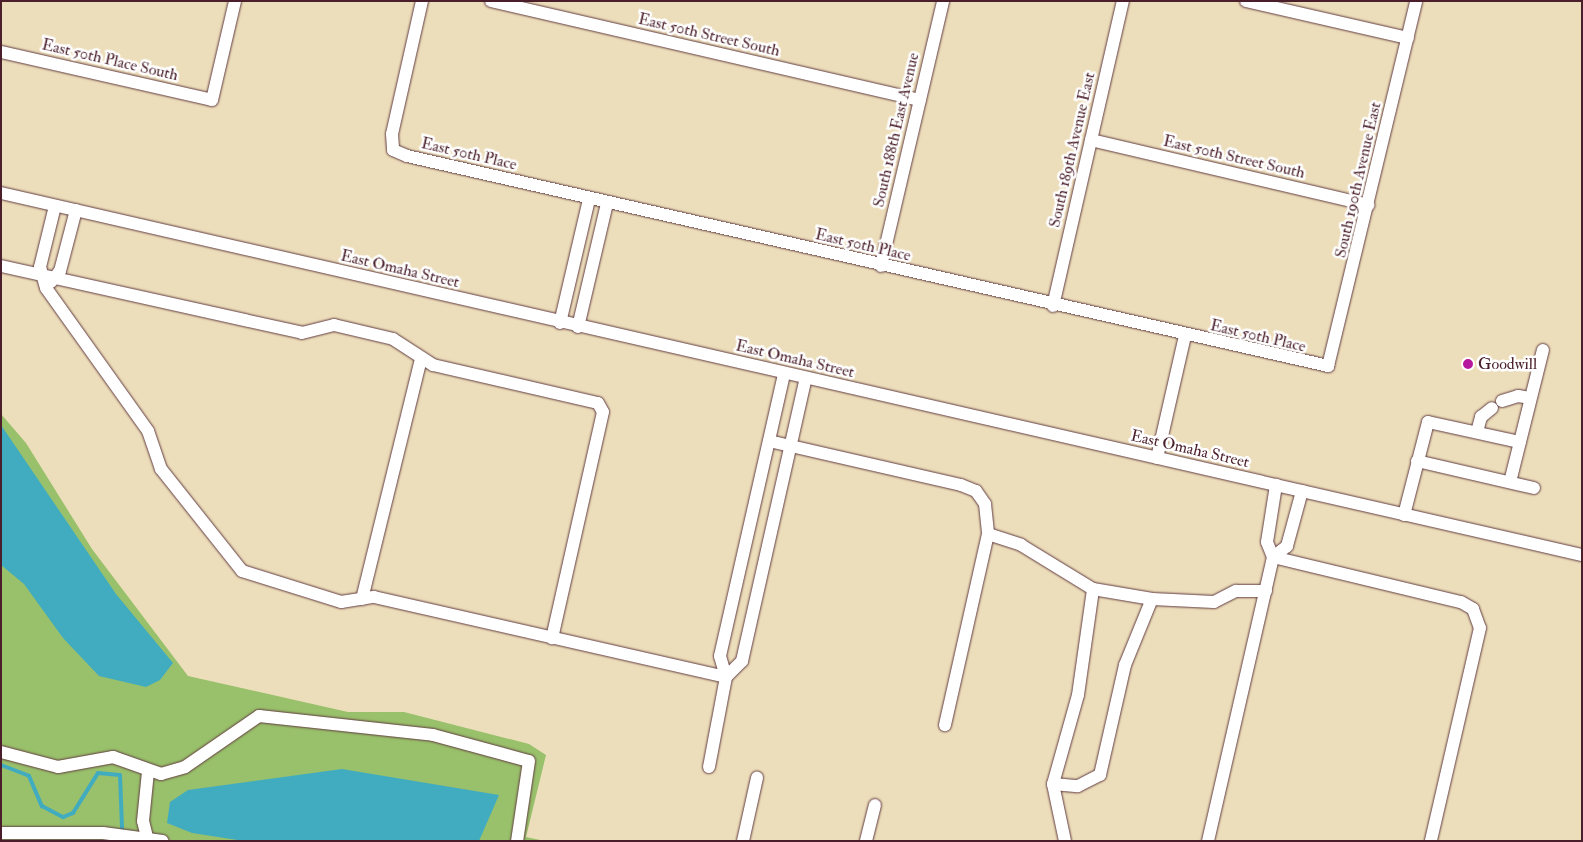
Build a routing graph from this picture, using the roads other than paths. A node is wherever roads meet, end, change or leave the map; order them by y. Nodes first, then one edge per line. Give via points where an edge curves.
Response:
1 (235, 1) edge
2 (422, 1) edge
3 (491, 1) edge
4 (943, 1) edge
5 (1123, 1) edge
6 (1246, 1) edge
7 (1416, 1) edge
8 (1408, 38) junction
9 (1, 52) edge
10 (920, 100) junction
11 (1091, 140) junction
12 (1, 193) edge
13 (588, 199) junction
14 (607, 203) junction
15 (1369, 204) junction
16 (55, 206) junction
17 (76, 210) junction
18 (45, 245) junction
19 (66, 250) junction
20 (1, 266) edge
21 (881, 266) junction
22 (47, 280) junction
23 (1053, 306) junction
24 (560, 323) junction
25 (578, 327) junction
26 (1185, 336) junction
27 (1543, 350) dead end
28 (421, 358) junction
29 (1328, 366) joint
30 (784, 374) junction
31 (806, 378) junction
32 (1530, 398) junction
33 (1477, 432) junction
34 (769, 441) junction
35 (1520, 442) junction
36 (789, 446) junction
37 (1157, 458) junction
38 (1417, 461) junction
39 (1510, 482) junction
40 (1276, 485) junction
41 (1534, 488) dead end
42 (1302, 491) junction
43 (1272, 513) junction
44 (1404, 515) junction
45 (1294, 518) junction
46 (988, 534) junction
47 (1582, 555) edge
48 (1273, 557) junction
49 (1093, 589) junction
50 (1266, 591) junction
51 (362, 599) junction
52 (1152, 599) junction
53 (552, 638) junction
54 (726, 677) junction
55 (945, 725) dead end
56 (1, 752) edge
57 (709, 767) dead end
58 (148, 772) junction
59 (757, 778) dead end
60 (1053, 784) junction
61 (875, 805) dead end
62 (1, 833) edge
63 (147, 837) junction
64 (162, 841) edge
65 (517, 841) edge
66 (743, 841) edge
67 (866, 841) edge
68 (1065, 841) edge
69 (1208, 841) edge
70 (1432, 841) edge

1 - 9 street, East 50th Place South via 212,100
2 - 13 street, East 50th Place via 392,134 393,150
3 - 10 street, East 50th Street South
4 - 10 street, South 188th East Avenue
5 - 11 street, South 189th Avenue East
6 - 8 street
7 - 8 street, South 190th Avenue East
8 - 15 street, South 190th Avenue East
10 - 21 street, South 188th East Avenue
11 - 15 street, East 50th Street South
11 - 23 street, South 189th Avenue East
12 - 16 street, East Omaha Street
13 - 14 street, East 50th Place
13 - 24 street
14 - 21 street, East 50th Place
14 - 25 street
15 - 29 street, South 190th Avenue East
16 - 17 street, East Omaha Street
16 - 18 street
17 - 19 street
17 - 24 street, East Omaha Street
18 - 19 street
18 - 22 street
19 - 22 street
20 - 22 street
21 - 23 street, East 50th Place
22 - 28 street via 302,333 334,325 394,339
22 - 51 street via 148,432 161,469 242,572 341,602
23 - 26 street, East 50th Place
24 - 25 street, East Omaha Street
25 - 30 street, East Omaha Street
26 - 29 street, East 50th Place
26 - 37 street
27 - 32 street
28 - 51 street
28 - 53 street via 433,365 602,406
30 - 31 street, East Omaha Street
30 - 34 street
31 - 36 street
31 - 37 street, East Omaha Street
32 - 33 street via 1518,396 1497,405 1481,417
32 - 35 street
33 - 35 street
33 - 38 street via 1428,422
34 - 36 street
34 - 54 street via 720,656
35 - 39 street
36 - 46 street via 976,491 989,514
36 - 54 street via 742,661
37 - 40 street, East Omaha Street
38 - 39 street
38 - 44 street
39 - 41 street
40 - 42 street, East Omaha Street
40 - 43 street
42 - 44 street, East Omaha Street
42 - 45 street
43 - 45 street
43 - 48 street via 1267,542
44 - 47 street, East Omaha Street
45 - 48 street via 1287,546
46 - 49 street via 1021,545
46 - 55 street
48 - 50 street
48 - 70 street via 1461,602 1473,609 1480,628
49 - 52 street
49 - 60 street via 1078,695
50 - 52 street via 1236,591 1214,602
50 - 69 street
51 - 53 street via 374,597
52 - 60 street via 1125,665 1100,775 1078,786
53 - 54 street
54 - 57 street
56 - 58 street via 58,767 113,757
58 - 63 street via 143,821
58 - 65 street via 179,770 259,716 433,735 529,761
59 - 66 street
60 - 68 street
61 - 67 street
62 - 63 street
63 - 64 street

